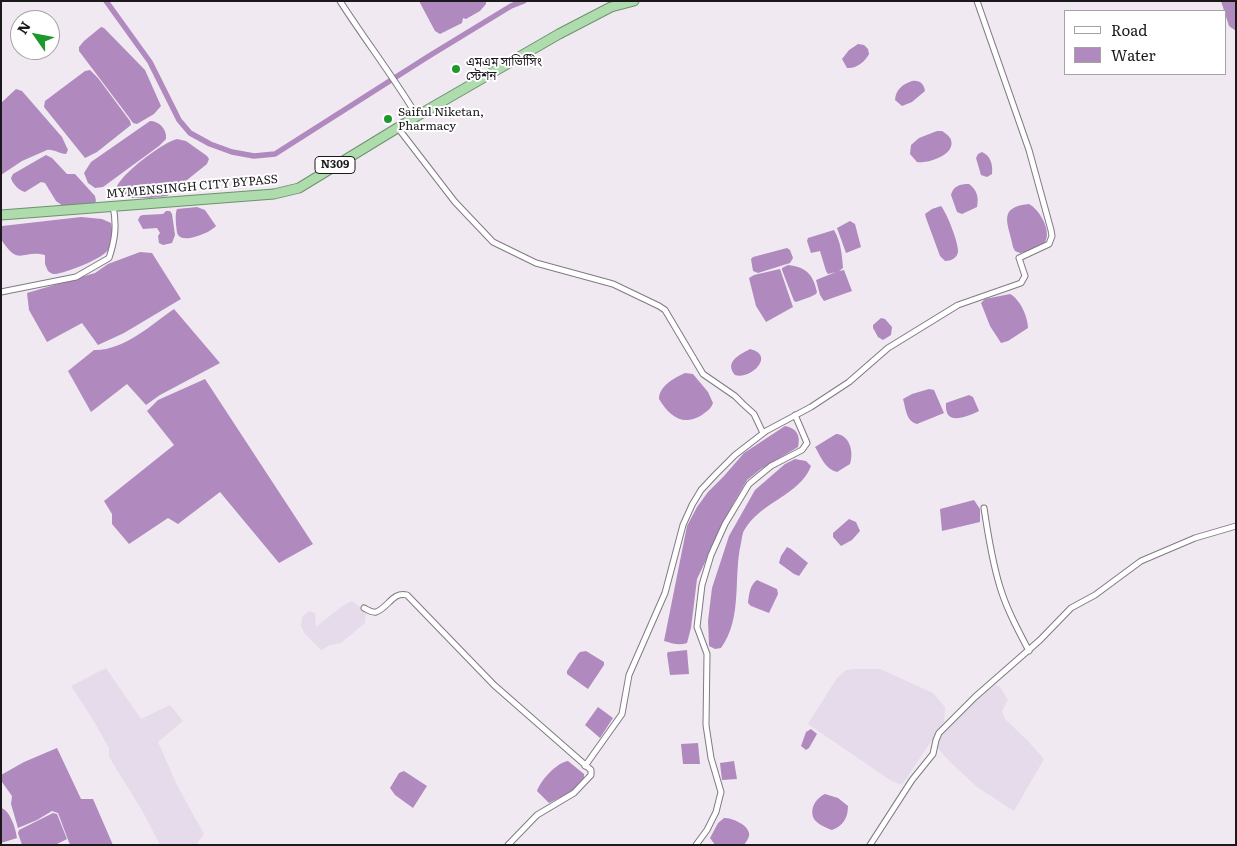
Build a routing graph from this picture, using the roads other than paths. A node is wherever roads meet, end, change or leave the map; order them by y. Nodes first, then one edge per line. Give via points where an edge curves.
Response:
1 (340, 1) edge
2 (634, 1) edge
3 (977, 1) edge
4 (417, 116) junction
5 (398, 128) junction
6 (113, 206) junction
7 (1, 215) edge
8 (1, 292) edge
9 (795, 416) junction
10 (763, 433) junction
11 (984, 508) dead end
12 (1236, 526) edge
13 (364, 608) dead end
14 (1029, 651) junction
15 (585, 766) junction
16 (508, 845) edge
17 (696, 845) edge
18 (870, 845) edge

1 - 4 street
2 - 4 highway, MYMENSINGH CITY BYPASS / N309 via 611,7
3 - 9 street via 1030,150 1051,230 1049,244 1019,258 1025,276 1021,283 958,305 888,348 849,382
4 - 5 highway, MYMENSINGH CITY BYPASS / N309
5 - 6 highway, MYMENSINGH CITY BYPASS / N309 via 290,191
5 - 10 street via 455,202 493,242 536,263 613,284 665,310 702,374 744,404 754,414
6 - 7 highway, MYMENSINGH CITY BYPASS / N309
6 - 8 street via 116,228 109,258 76,276
9 - 10 street
9 - 17 street via 807,443 802,450 771,466 749,484 725,524 702,585 697,627 707,654 706,725 721,792 713,818
10 - 15 street via 716,474 692,505 683,525 665,593 629,676 622,714
11 - 14 street via 1000,588
12 - 14 street via 1195,538 1141,561 1071,608
13 - 15 street via 377,612 401,594 407,595 494,685
14 - 18 street via 975,697 940,733 934,754 912,780
15 - 16 street via 592,773 582,785 537,815

